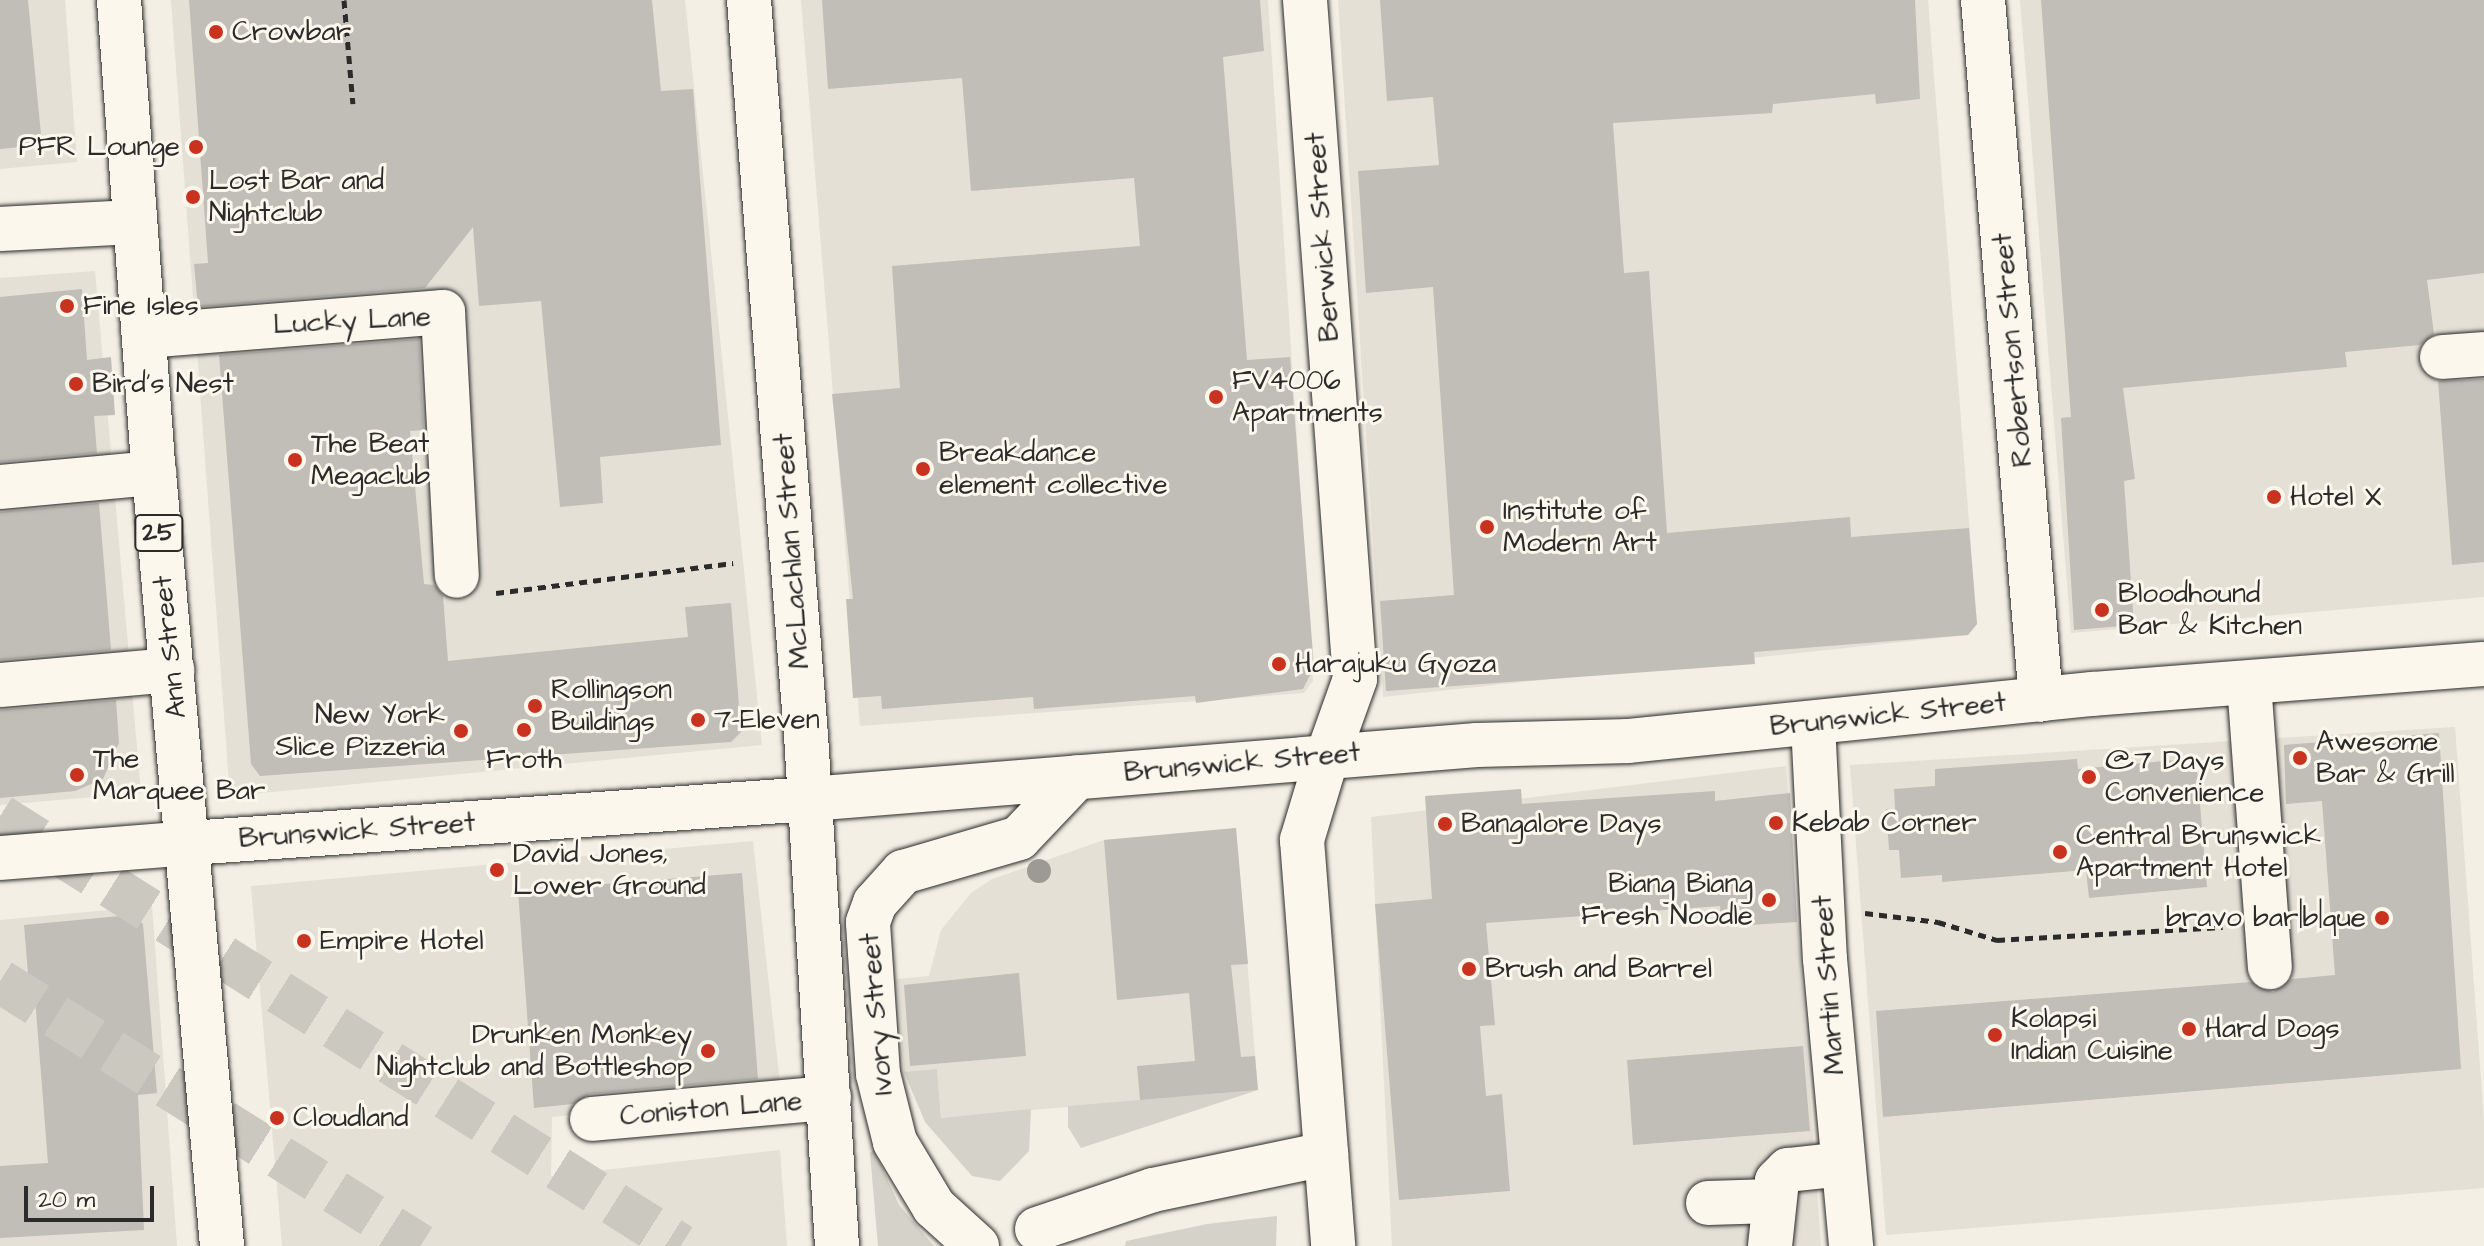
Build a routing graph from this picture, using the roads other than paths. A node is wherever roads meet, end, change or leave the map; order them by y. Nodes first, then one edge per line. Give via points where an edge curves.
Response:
1 (119, 0) edge
2 (749, 0) edge
3 (1305, 0) edge
4 (1983, 0) edge
5 (135, 222) junction
6 (0, 229) edge
7 (145, 336) junction
8 (154, 473) junction
9 (0, 487) edge
10 (457, 576) road end
11 (2484, 664) edge
12 (172, 670) junction
13 (2249, 683) junction
14 (0, 685) edge
15 (2041, 700) junction
16 (1813, 724) junction
17 (1327, 757) junction
18 (1077, 777) junction
19 (810, 799) junction
20 (190, 843) junction
21 (0, 858) edge
22 (2270, 967) dead end
23 (829, 1098) junction
24 (592, 1119) dead end
25 (1326, 1154) junction
26 (1843, 1164) junction
27 (1772, 1201) junction
28 (1708, 1203) dead end
29 (1037, 1229) dead end
30 (222, 1246) edge
31 (837, 1246) edge
32 (977, 1246) edge
33 (1333, 1246) edge
34 (1770, 1246) edge
35 (1851, 1246) edge

1 - 5 main road, Ann Street / 25
2 - 19 main road, McLachlan Street
3 - 17 main road, Berwick Street via 1355,679
4 - 15 main road, Robertson Street
5 - 6 main road
5 - 7 main road, Ann Street / 25
7 - 8 main road, Ann Street / 25
7 - 10 main road, Lucky Lane via 443,312
8 - 9 main road
8 - 12 main road, Ann Street / 25
11 - 13 main road, Brunswick Street
12 - 14 main road
12 - 20 main road, Ann Street / 25
13 - 15 main road, Brunswick Street
13 - 22 main road
15 - 16 main road, Brunswick Street
16 - 17 main road, Brunswick Street via 1629,741 1477,745
16 - 26 main road, Martin Street via 1825,959
17 - 18 main road, Brunswick Street
17 - 25 main road via 1302,840
18 - 19 main road, Brunswick Street
18 - 32 main road, Ivory Street via 1019,838 903,872 875,903 868,922 878,1074 895,1142 934,1207
19 - 20 main road, Brunswick Street
19 - 23 main road, McLachlan Street
20 - 21 main road, Brunswick Street
20 - 30 main road, Ann Street / 25
23 - 24 main road, Coniston Lane
23 - 31 main road, McLachlan Street
25 - 29 main road via 1153,1190
25 - 33 main road
26 - 27 main road via 1788,1170 1777,1181
26 - 35 main road, Martin Street
27 - 28 main road
27 - 34 main road

